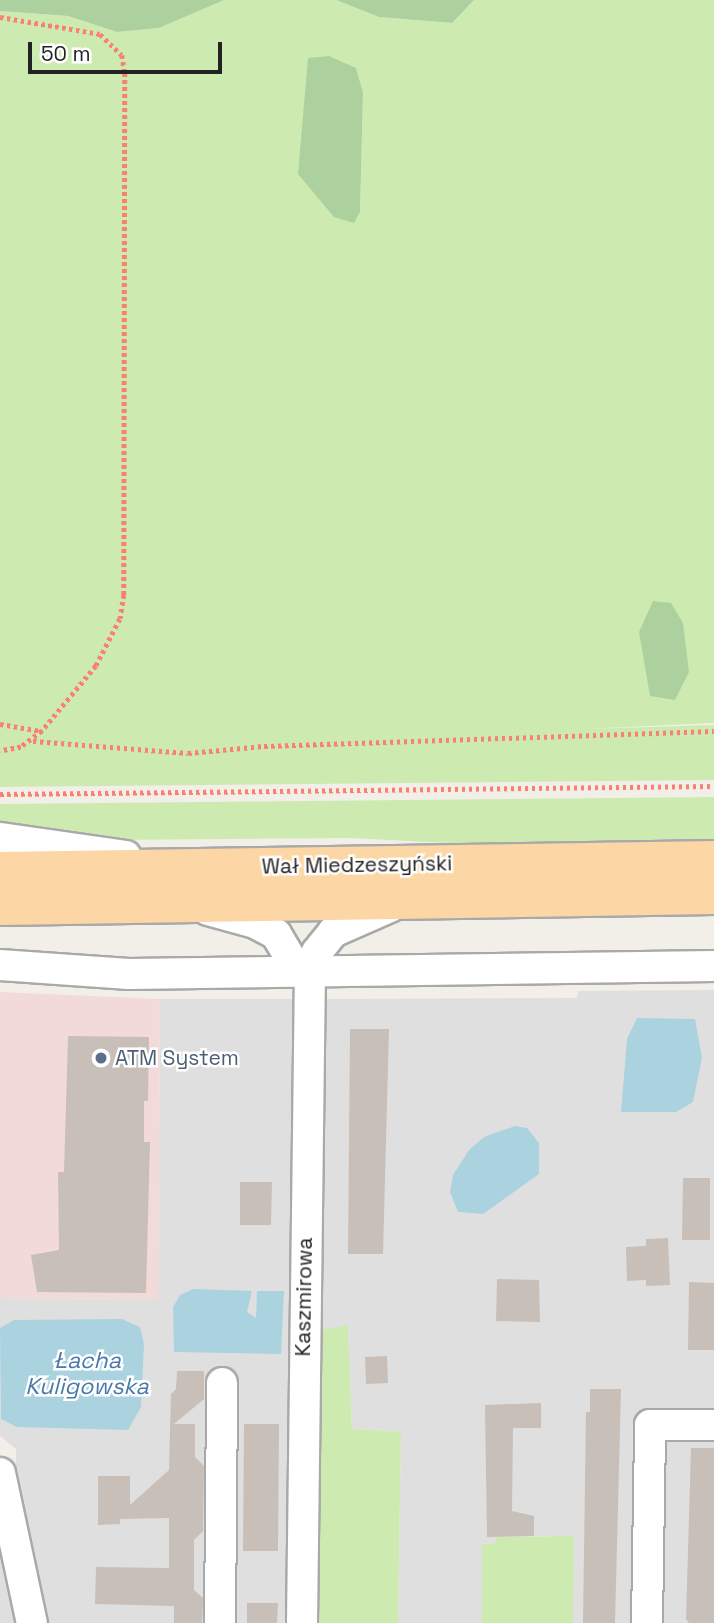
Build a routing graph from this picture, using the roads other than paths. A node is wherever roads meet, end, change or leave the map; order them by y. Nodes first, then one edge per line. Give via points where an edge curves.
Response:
1 (0, 838) edge
2 (714, 859) edge
3 (202, 867) junction
4 (0, 870) edge
5 (714, 895) edge
6 (409, 900) junction
7 (180, 903) junction
8 (0, 906) edge
9 (0, 965) edge
10 (714, 967) edge
11 (304, 971) junction
12 (222, 1383) dead end
13 (714, 1424) edge
14 (0, 1473) edge
15 (32, 1623) edge
16 (220, 1623) edge
17 (302, 1623) edge
18 (648, 1623) edge

1 - 3 street
2 - 3 main road, Wał Miedzeszyński
3 - 4 main road, Wał Miedzeszyński
5 - 6 main road, Wał Miedzeszyński
6 - 7 main road, Wał Miedzeszyński
6 - 11 street via 353,919 333,932
7 - 8 main road, Wał Miedzeszyński
7 - 11 street via 255,923 276,934
9 - 11 street via 129,974
10 - 11 street
11 - 17 street, Kaszmirowa
12 - 16 street
13 - 18 street via 650,1424
14 - 15 street

